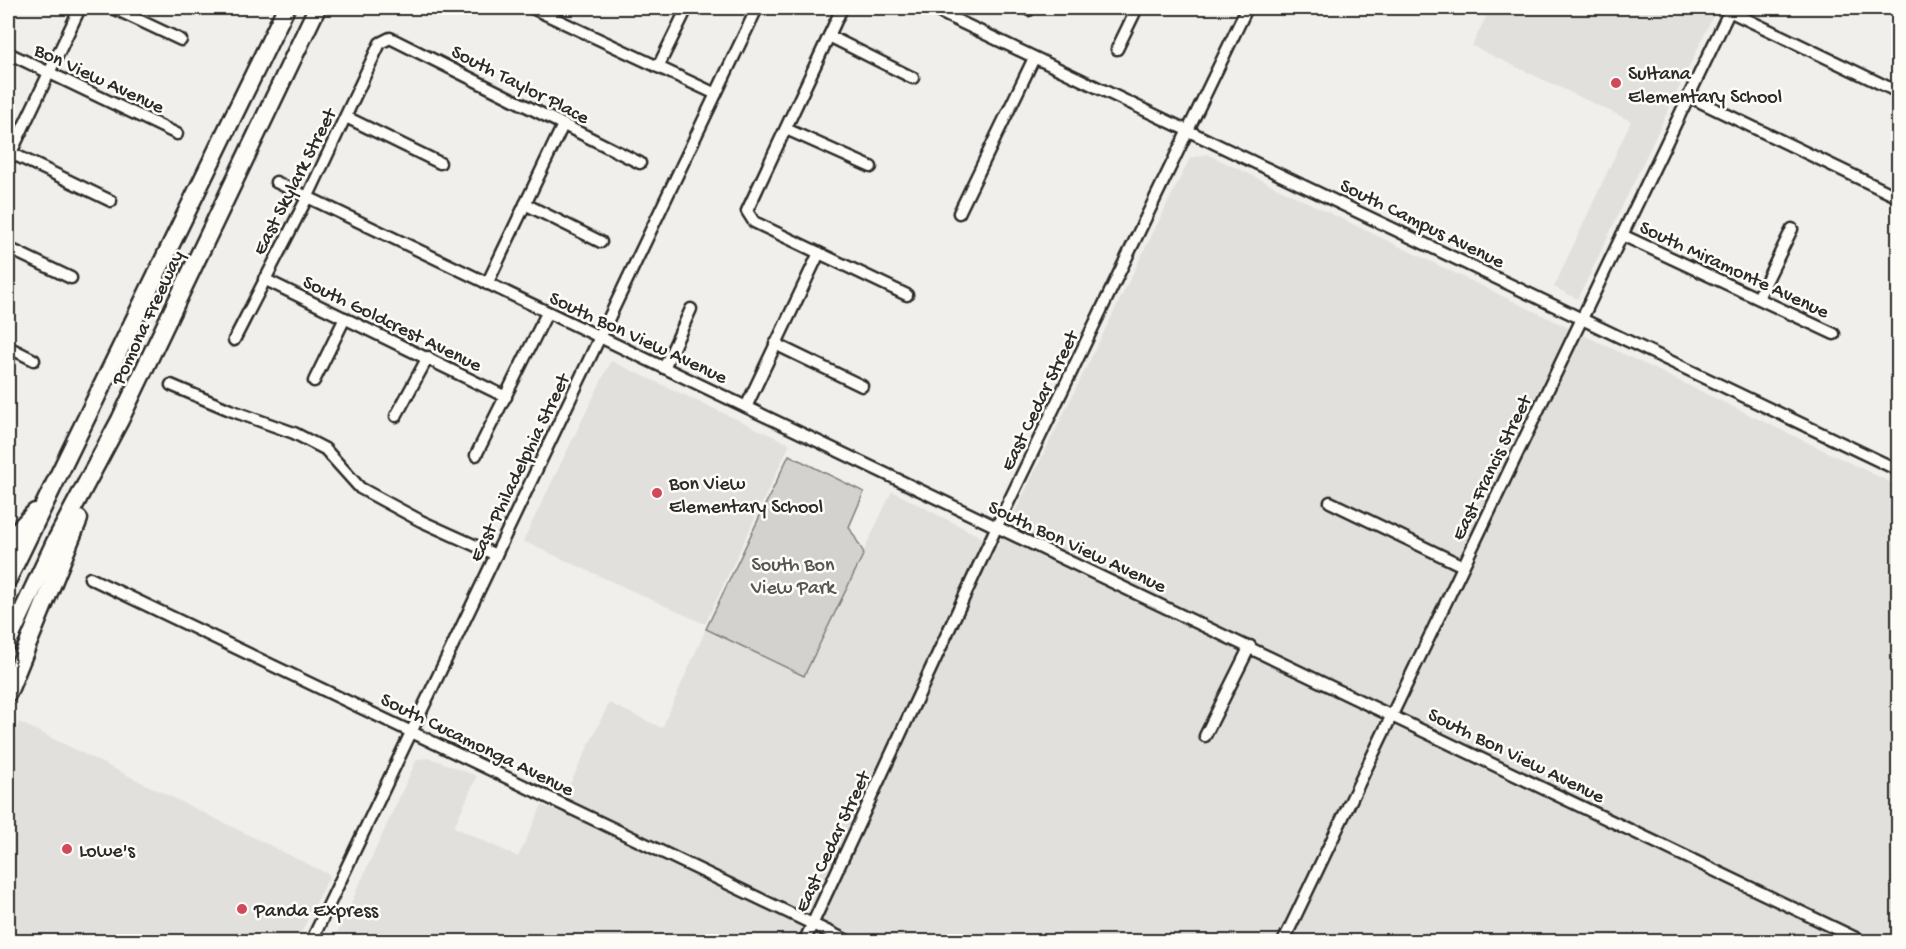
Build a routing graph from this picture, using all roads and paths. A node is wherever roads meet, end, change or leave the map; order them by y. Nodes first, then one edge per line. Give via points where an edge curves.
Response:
1 (80, 8) edge
2 (113, 8) edge
3 (286, 8) edge
4 (317, 8) edge
5 (532, 8) edge
6 (687, 8) edge
7 (757, 8) edge
8 (842, 8) edge
9 (931, 8) edge
10 (1137, 8) edge
11 (1247, 8) edge
12 (1730, 9) edge
13 (829, 36) junction
14 (384, 39) joint
15 (181, 40) dead end
16 (1117, 49) dead end
17 (8, 53) edge
18 (1034, 58) junction
19 (658, 67) junction
20 (49, 73) junction
21 (913, 78) dead end
22 (1899, 92) edge
23 (716, 94) junction
24 (1688, 96) junction
25 (346, 117) junction
26 (563, 125) junction
27 (786, 129) junction
28 (1189, 129) junction
29 (177, 134) dead end
30 (9, 156) edge
31 (440, 163) dead end
32 (640, 164) dead end
33 (871, 167) dead end
34 (276, 182) dead end
35 (1899, 197) edge
36 (307, 198) junction
37 (111, 201) dead end
38 (525, 204) junction
39 (959, 213) dead end
40 (1792, 229) dead end
41 (1622, 235) junction
42 (601, 242) dead end
43 (8, 248) edge
44 (819, 253) junction
45 (71, 278) dead end
46 (264, 279) junction
47 (487, 284) junction
48 (907, 295) dead end
49 (1758, 298) junction
50 (691, 309) dead end
51 (547, 313) junction
52 (345, 318) junction
53 (1581, 319) junction
54 (1834, 334) dead end
55 (600, 338) junction
56 (234, 340) dead end
57 (775, 344) junction
58 (8, 347) edge
59 (428, 357) junction
60 (34, 360) dead end
61 (664, 368) junction
62 (314, 381) dead end
63 (171, 384) dead end
64 (862, 386) dead end
65 (506, 397) junction
66 (746, 407) junction
67 (396, 416) dead end
68 (120, 420) junction
69 (476, 455) dead end
70 (1899, 470) edge
71 (1330, 502) dead end
72 (44, 503) junction
73 (997, 526) junction
74 (8, 548) edge
75 (495, 557) junction
76 (1463, 566) junction
77 (90, 578) dead end
78 (8, 579) edge
79 (8, 642) edge
80 (1250, 646) junction
81 (8, 693) edge
82 (1393, 714) junction
83 (411, 731) junction
84 (1205, 736) dead end
85 (813, 923) junction
86 (311, 942) edge
87 (804, 942) edge
88 (850, 942) edge
89 (1283, 942) edge
90 (1864, 942) edge

1 - 20 street
2 - 15 street
3 - 72 highway, Pomona Freeway
4 - 68 highway, Pomona Freeway
5 - 19 street
6 - 19 street
7 - 23 street, East Philadelphia Street
8 - 13 street
9 - 18 street, South Campus Avenue
10 - 16 street
11 - 28 street, East Cedar Street
12 - 22 street
12 - 24 street, East Francis Street
13 - 21 street
13 - 27 street
14 - 25 street, East Skylark Street
14 - 26 street, South Taylor Place via 390,38
17 - 20 street, Bon View Avenue
18 - 28 street, South Campus Avenue
18 - 39 street
19 - 23 street
20 - 29 street, Bon View Avenue
20 - 30 street
23 - 55 street, East Philadelphia Street
24 - 35 street
24 - 41 street, East Francis Street
25 - 31 street
25 - 36 street, East Skylark Street
26 - 32 street, South Taylor Place
26 - 38 street
27 - 33 street
27 - 44 street via 747,211 754,222
28 - 53 street, South Campus Avenue
28 - 73 street, East Cedar Street
30 - 37 street
34 - 36 street, South Bon View Avenue
36 - 46 street, East Skylark Street
36 - 47 street, South Bon View Avenue
38 - 42 street
38 - 47 street
40 - 49 street
41 - 49 street, South Miramonte Avenue
41 - 53 street, East Francis Street
43 - 45 street
44 - 48 street
44 - 57 street
46 - 52 street, South Goldcrest Avenue
46 - 56 street, East Skylark Street
47 - 51 street, South Bon View Avenue
49 - 54 street, South Miramonte Avenue
50 - 61 street
51 - 55 street, South Bon View Avenue
51 - 65 street
52 - 59 street, South Goldcrest Avenue
52 - 62 street
53 - 70 street, South Campus Avenue
53 - 76 street, East Francis Street
55 - 61 street, South Bon View Avenue
55 - 75 street, East Philadelphia Street
57 - 64 street
57 - 66 street
58 - 60 street
59 - 65 street, South Goldcrest Avenue
59 - 67 street
61 - 66 street, South Bon View Avenue
63 - 75 street via 325,449 360,488 471,545 473,550
65 - 69 street
66 - 73 street, South Bon View Avenue
68 - 79 highway, Pomona Freeway
68 - 81 highway
71 - 76 street
72 - 74 highway via 19,529
72 - 78 highway, Pomona Freeway
73 - 80 street, South Bon View Avenue
73 - 85 street, East Cedar Street
75 - 83 street, East Philadelphia Street
76 - 82 street, East Francis Street
77 - 83 street, South Cucamonga Avenue
80 - 82 street, South Bon View Avenue
80 - 84 street
82 - 89 street, East Francis Street
82 - 90 street, South Bon View Avenue
83 - 85 street, South Cucamonga Avenue
83 - 86 street, East Philadelphia Street
85 - 87 street, East Cedar Street
85 - 88 street, South Cucamonga Avenue

